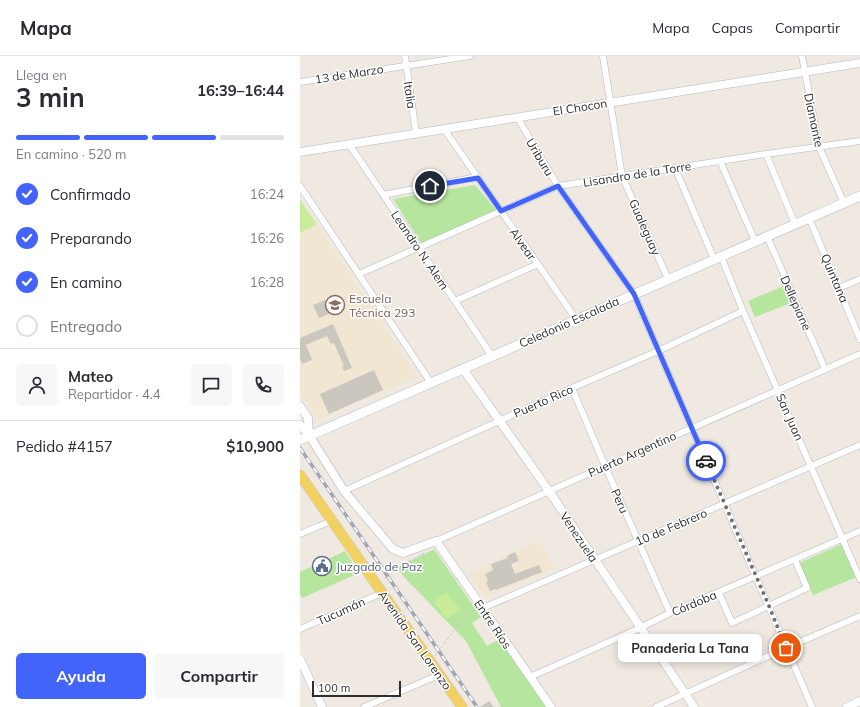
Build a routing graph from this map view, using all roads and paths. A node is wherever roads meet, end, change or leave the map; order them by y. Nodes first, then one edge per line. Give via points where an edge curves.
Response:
1 (405, 56) edge
2 (470, 56) edge
3 (603, 56) edge
4 (802, 56) edge
5 (860, 63) edge
6 (406, 66) junction
7 (804, 72) junction
8 (300, 82) edge
9 (610, 103) junction
10 (517, 117) junction
11 (444, 129) junction
12 (416, 133) junction
13 (860, 141) edge
14 (349, 144) junction
15 (819, 147) junction
16 (300, 152) edge
17 (766, 154) junction
18 (720, 161) junction
19 (675, 168) junction
20 (622, 176) junction
21 (478, 178) junction
22 (300, 186) edge
23 (558, 186) junction
24 (383, 195) junction
25 (860, 196) edge
26 (844, 203) junction
27 (501, 211) junction
28 (809, 218) junction
29 (795, 224) junction
30 (767, 236) junction
31 (755, 241) junction
32 (419, 248) junction
33 (718, 258) junction
34 (538, 264) junction
35 (359, 274) junction
36 (668, 279) junction
37 (860, 279) edge
38 (839, 288) junction
39 (634, 294) junction
40 (455, 301) junction
41 (743, 311) junction
42 (576, 319) junction
43 (860, 339) edge
44 (658, 351) junction
45 (860, 354) edge
46 (492, 356) junction
47 (463, 369) junction
48 (825, 369) junction
49 (430, 383) junction
50 (572, 388) junction
51 (778, 390) junction
52 (300, 406) edge
53 (500, 420) junction
54 (300, 425) edge
55 (692, 428) junction
56 (310, 435) junction
57 (300, 440) edge
58 (860, 445) edge
59 (605, 466) junction
60 (811, 466) junction
61 (300, 475) edge
62 (344, 491) junction
63 (548, 492) junction
64 (725, 504) junction
65 (331, 521) junction
66 (860, 531) edge
67 (300, 534) edge
68 (843, 539) junction
69 (436, 541) junction
70 (638, 541) junction
71 (428, 552) dead end
72 (594, 560) junction
73 (795, 560) junction
74 (756, 576) junction
75 (860, 579) edge
76 (379, 589) junction
77 (719, 593) junction
78 (769, 606) junction
79 (483, 608) junction
80 (670, 613) junction
81 (860, 616) edge
82 (640, 628) junction
83 (300, 629) edge
84 (786, 648) junction
85 (300, 659) edge
86 (431, 662) junction
87 (439, 675) junction
88 (530, 677) junction
89 (685, 694) junction
90 (860, 701) edge
91 (322, 707) edge
92 (364, 707) edge
93 (462, 707) edge
94 (550, 707) edge
95 (656, 707) edge
96 (694, 707) edge
97 (812, 707) edge
98 (847, 707) edge

1 - 6 street, Italia
2 - 6 street, 13 de Marzo
3 - 9 street, Gualeguay
4 - 7 street, Diamante
5 - 7 street, El Chocon
6 - 8 street, 13 de Marzo
6 - 12 street, Italia
7 - 9 street, El Chocon
7 - 15 street, Diamante
9 - 10 street, El Chocon
9 - 20 street, Gualeguay
10 - 11 street, El Chocon
10 - 23 street, Uriburu
11 - 12 street, El Chocon
11 - 21 street, Alvear
12 - 14 street, El Chocon
13 - 15 street, Lisandro de la Torre
14 - 16 street, El Chocon
14 - 24 street, Leandro N. Alem
15 - 17 street, Lisandro de la Torre
15 - 26 street, Diamante
17 - 18 street, Lisandro de la Torre
17 - 29 street
18 - 19 street, Lisandro de la Torre
18 - 31 street
19 - 20 street, Lisandro de la Torre
19 - 33 street, San Juan
20 - 23 street, Lisandro de la Torre
20 - 36 street, Gualeguay
21 - 24 street
21 - 27 street, Alvear
22 - 35 street
23 - 27 street, Lisandro de la Torre
23 - 39 street, Uriburu
24 - 32 street, Leandro N. Alem
25 - 26 main road, Celedonio Escalada
26 - 28 main road, Celedonio Escalada
27 - 32 street, Lisandro de la Torre
27 - 34 street, Alvear
28 - 29 main road, Celedonio Escalada
28 - 38 street, Quintana
29 - 30 main road, Celedonio Escalada
30 - 31 main road, Celedonio Escalada
30 - 48 street, Dellepiane
31 - 33 main road, Celedonio Escalada
32 - 35 street, Lisandro de la Torre
32 - 40 street, Leandro N. Alem
33 - 36 main road, Celedonio Escalada
33 - 41 street, San Juan
34 - 40 street
34 - 42 street, Alvear
35 - 49 street
36 - 39 main road, Celedonio Escalada
37 - 38 street
38 - 43 street, Quintana
39 - 42 main road, Celedonio Escalada
39 - 44 street, Uriburu
40 - 46 street, Leandro N. Alem
41 - 44 street, Puerto Rico
41 - 51 street, San Juan
42 - 46 main road, Celedonio Escalada
44 - 50 street, Puerto Rico
44 - 55 street, Uriburu
45 - 48 street, Puerto Argentino
46 - 47 main road, Celedonio Escalada
47 - 49 main road, Celedonio Escalada
47 - 53 street, Venezuela
48 - 51 street, Puerto Argentino
49 - 56 main road, Celedonio Escalada
50 - 53 street, Puerto Rico
50 - 59 street, Peru
51 - 55 street, Puerto Argentino
51 - 60 street, San Juan
52 - 56 street via 308,418
53 - 62 street, Puerto Rico
53 - 63 street, Venezuela
54 - 56 street
55 - 59 street, Puerto Argentino
55 - 64 street, Uriburu
56 - 57 main road, Celedonio Escalada
56 - 62 street
58 - 60 street, 10 de Febrero
59 - 63 street, Puerto Argentino
59 - 70 street, Peru
60 - 64 street, 10 de Febrero
60 - 68 street, San Juan
61 - 65 main road, Avenida San Lorenzo
62 - 69 street, Puerto Argentino via 393,549 403,553
63 - 69 street, Puerto Argentino
63 - 72 street, Venezuela
64 - 70 street, 10 de Febrero
64 - 74 street, Uriburu
65 - 67 street
65 - 76 main road, Avenida San Lorenzo
66 - 68 street, Córdoba
68 - 73 street, Córdoba
68 - 75 street, San Juan
69 - 79 street, Entre Ríos
70 - 72 street, 10 de Febrero
70 - 80 street, Peru
71 - 76 path via 397,568
72 - 79 street, 10 de Febrero
72 - 82 street, Venezuela
73 - 74 street, Córdoba
73 - 78 street via 807,588
74 - 77 street, Córdoba
74 - 78 street, Uriburu
76 - 83 street, Tucumán
76 - 86 main road, Avenida San Lorenzo
77 - 78 street via 732,623
77 - 80 street, Córdoba
78 - 84 street, Uriburu
79 - 86 path via 464,617
79 - 88 street, Entre Ríos
80 - 82 street, Córdoba
81 - 84 street
82 - 88 street, Córdoba
82 - 89 street, Venezuela
84 - 89 street
84 - 97 street, Uriburu
85 - 91 street
86 - 87 main road, Avenida San Lorenzo
87 - 92 street
87 - 93 main road, Avenida San Lorenzo
88 - 94 street, Entre Ríos
89 - 95 street
89 - 96 street, Venezuela
90 - 98 street

